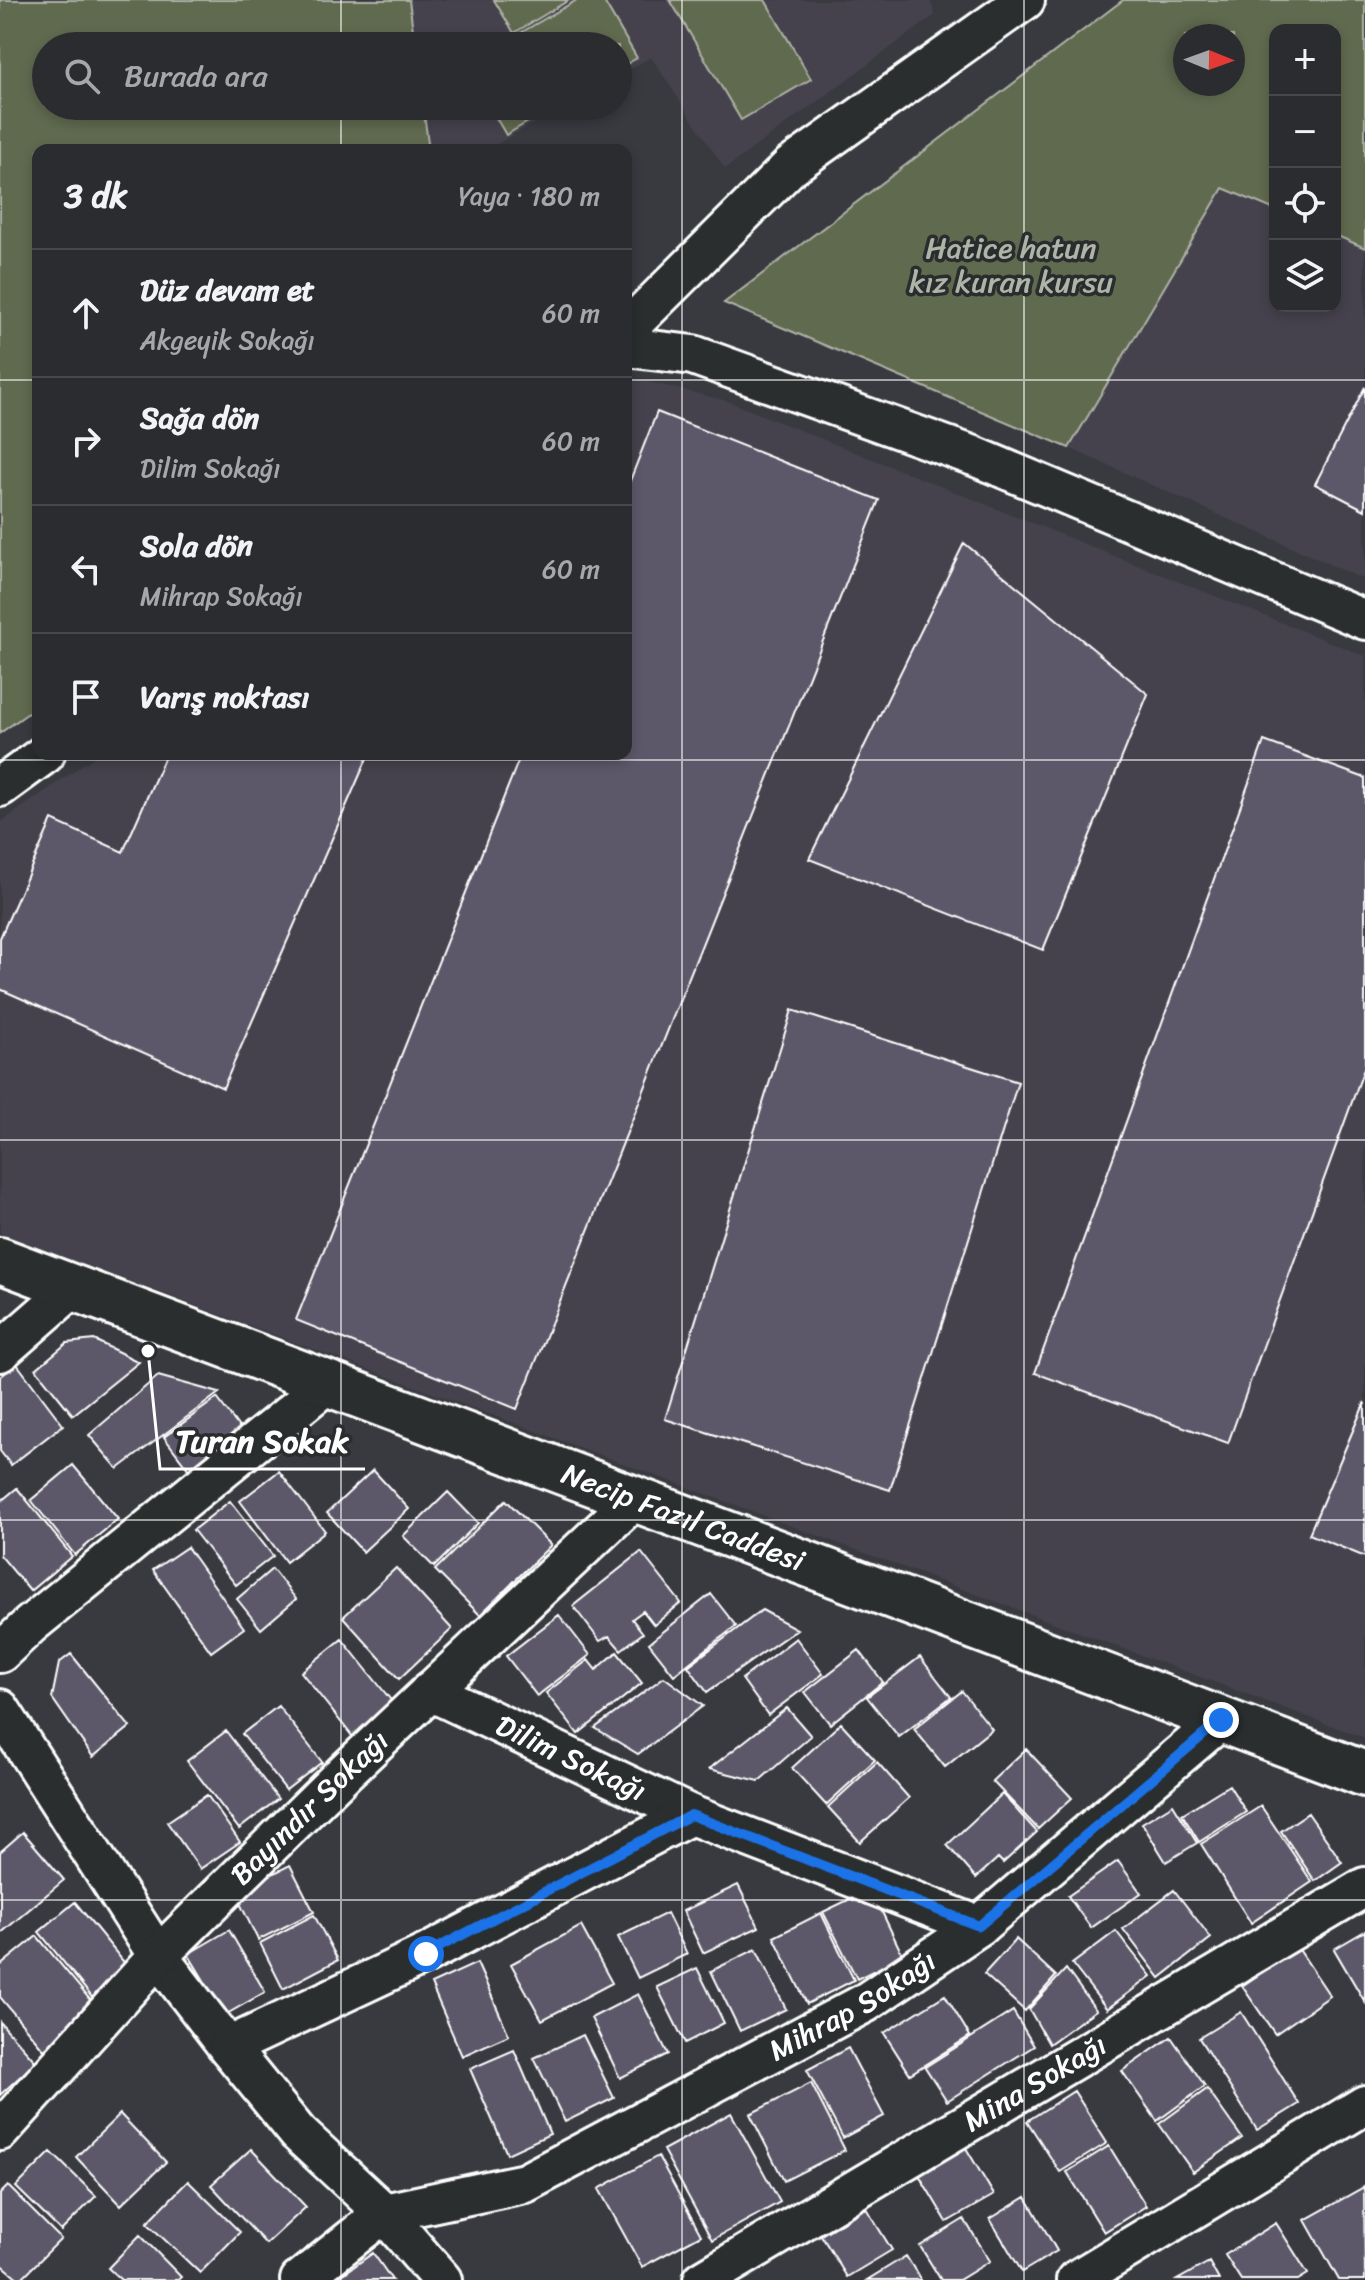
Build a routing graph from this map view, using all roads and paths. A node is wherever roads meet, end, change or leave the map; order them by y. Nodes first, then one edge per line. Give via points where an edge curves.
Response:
1 (1025, 0) edge
2 (632, 324) edge
3 (632, 348) edge
4 (1365, 620) edge
5 (37, 760) edge
6 (0, 787) edge
7 (0, 1260) edge
8 (74, 1287) junction
9 (0, 1352) edge
10 (328, 1383) junction
11 (635, 1499) junction
12 (0, 1653) edge
13 (430, 1691) junction
14 (0, 1709) edge
15 (1221, 1720) junction
16 (1365, 1774) edge
17 (691, 1815) junction
18 (1365, 1887) edge
19 (979, 1926) junction
20 (158, 1956) junction
21 (228, 2047) junction
22 (1365, 2105) edge
23 (0, 2131) edge
24 (384, 2213) junction
25 (1093, 2276) edge
26 (300, 2280) edge
27 (442, 2280) edge
28 (703, 2280) edge

1 - 2 street via 791,166
3 - 4 street via 693,355 974,456
5 - 6 street
7 - 8 street, Necip Fazıl Caddesi
8 - 9 street
8 - 10 street, Necip Fazıl Caddesi
10 - 11 street, Necip Fazıl Caddesi
10 - 12 street
11 - 13 street, Bayındır Sokağı
11 - 15 street, Necip Fazıl Caddesi
13 - 17 street, Dilim Sokağı
13 - 20 street, Bayındır Sokağı
14 - 20 street
15 - 16 street, Necip Fazıl Caddesi
15 - 19 street, Mihrap Sokağı
17 - 19 street, Dilim Sokağı
17 - 21 street via 426,1954
18 - 28 street, Mina Sokağı
19 - 24 street, Mihrap Sokağı via 865,2003 525,2183
20 - 21 street
20 - 23 street, Bayındır Sokağı
21 - 24 street via 298,2133
22 - 25 street
24 - 26 street
24 - 27 street

